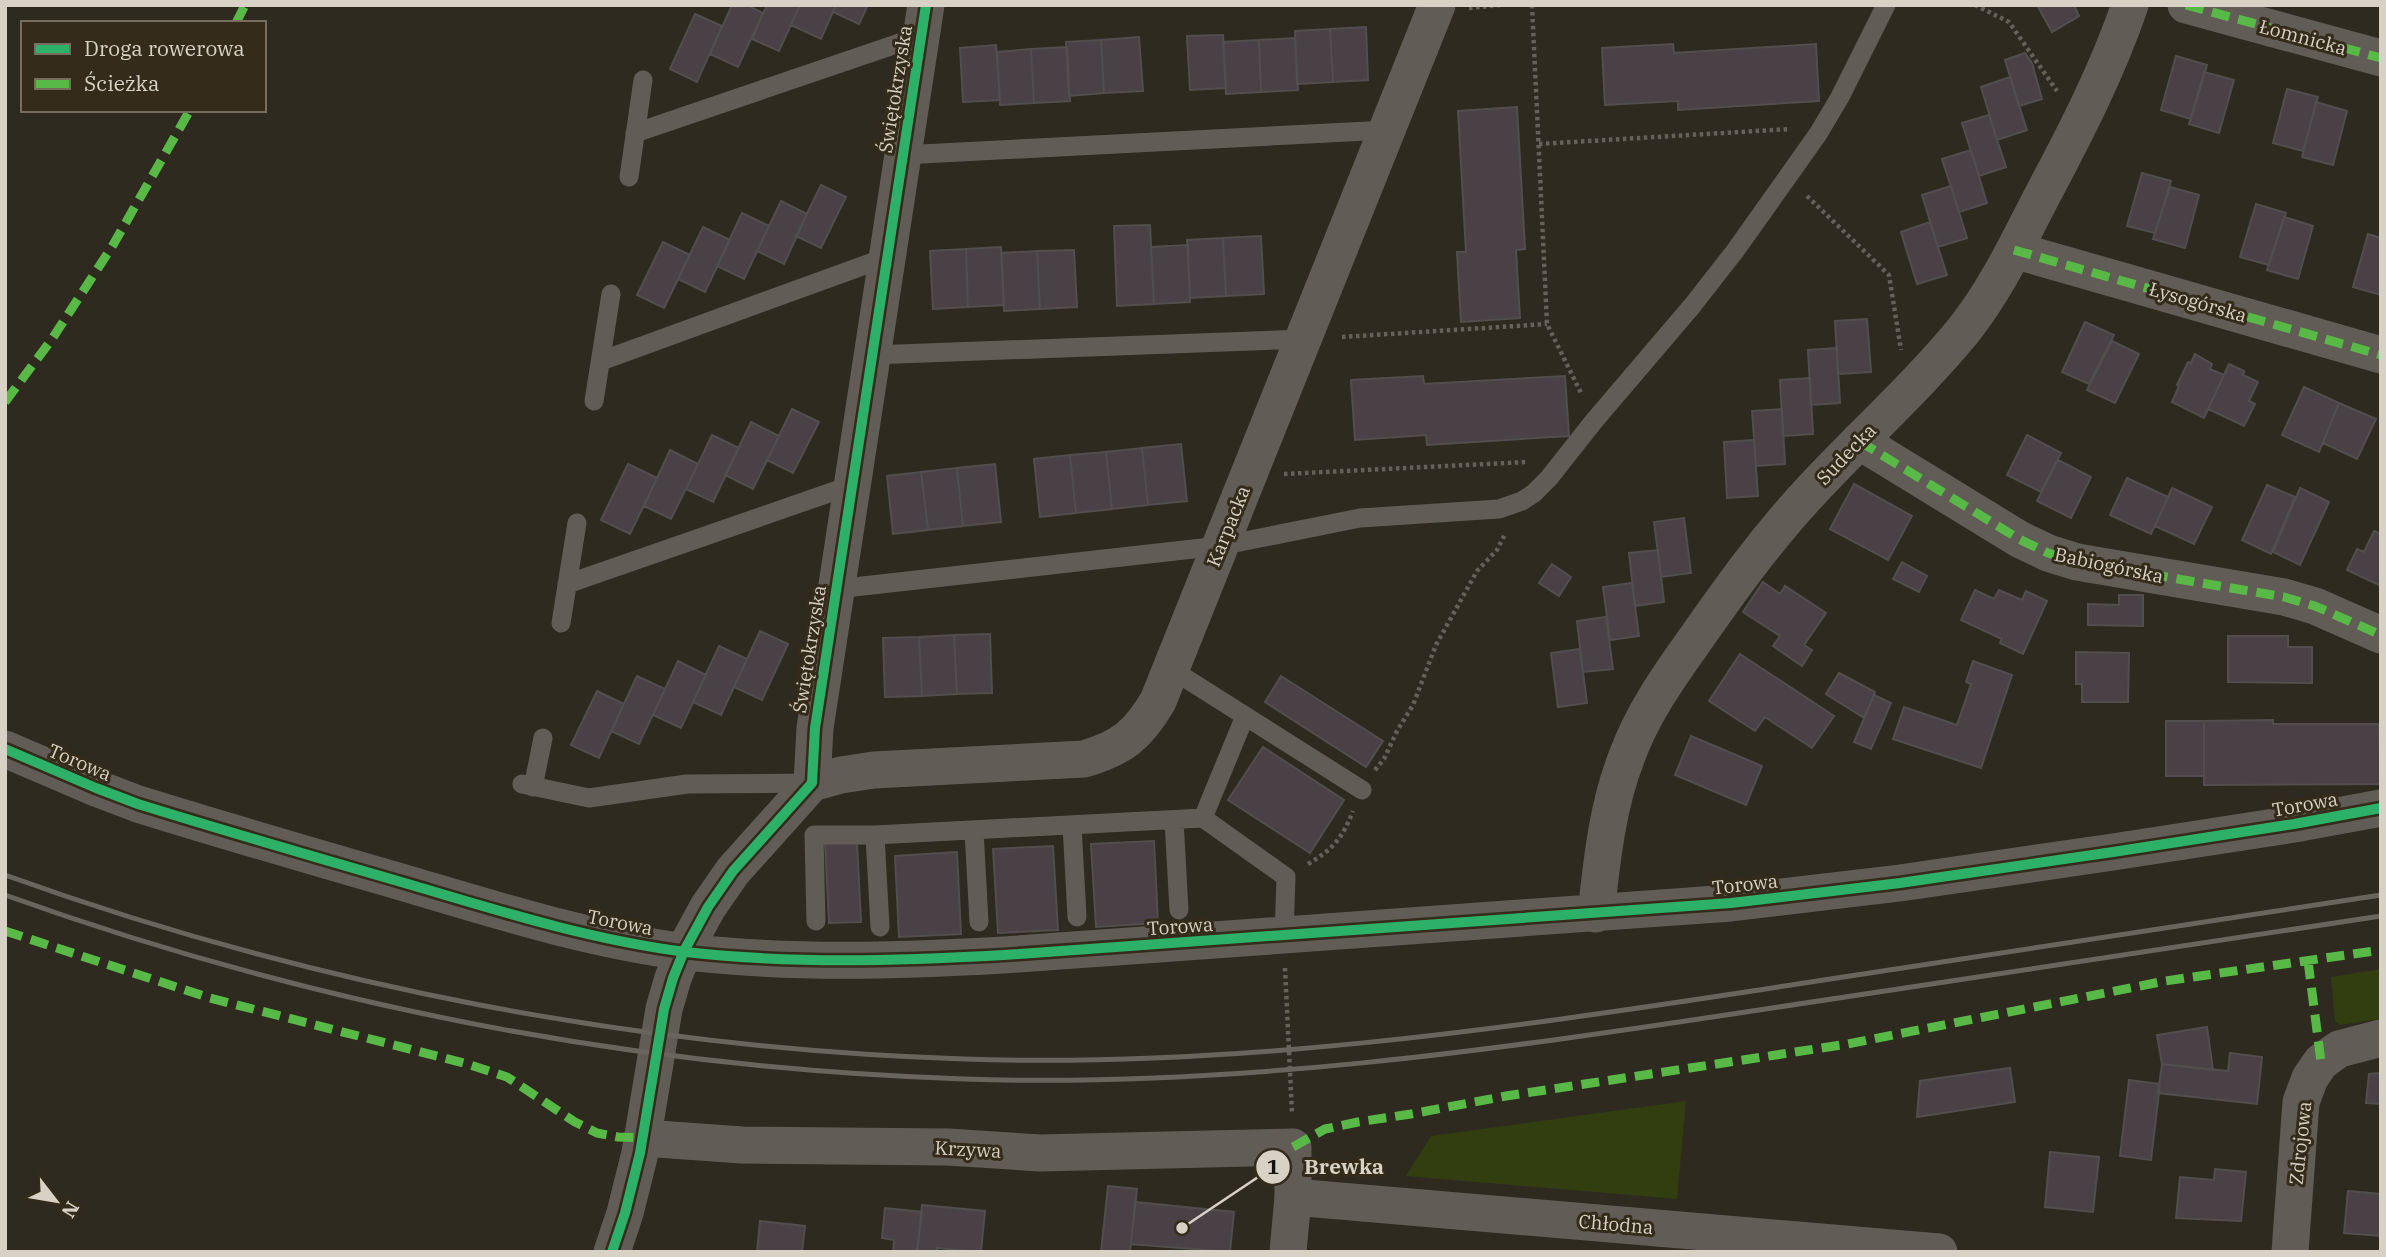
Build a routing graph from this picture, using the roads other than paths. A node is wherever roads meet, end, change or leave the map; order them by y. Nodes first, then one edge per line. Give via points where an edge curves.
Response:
1 (1437, 5) edge
2 (1886, 5) edge
3 (2130, 5) edge
4 (2186, 5) edge
5 (923, 21) edge
6 (2381, 58) edge
7 (643, 80) dead end
8 (1387, 130) junction
9 (635, 134) junction
10 (902, 155) junction
11 (629, 177) dead end
12 (2014, 250) junction
13 (887, 257) junction
14 (611, 294) dead end
15 (1304, 339) junction
16 (872, 355) junction
17 (2381, 355) edge
18 (601, 361) junction
19 (594, 401) dead end
20 (1859, 440) junction
21 (852, 485) junction
22 (577, 523) dead end
23 (1220, 546) junction
24 (567, 584) junction
25 (836, 589) junction
26 (561, 623) dead end
27 (2381, 635) edge
28 (1171, 669) junction
29 (1245, 716) junction
30 (543, 738) dead end
31 (5, 749) edge
32 (812, 783) junction
33 (1362, 790) road end
34 (2381, 808) edge
35 (1203, 818) junction
36 (1174, 820) junction
37 (1072, 825) junction
38 (974, 830) junction
39 (875, 835) junction
40 (1179, 910) dead end
41 (1596, 914) junction
42 (1077, 917) dead end
43 (816, 921) dead end
44 (979, 922) dead end
45 (880, 927) dead end
46 (1284, 936) junction
47 (684, 951) junction
48 (2381, 1038) edge
49 (643, 1138) junction
50 (1293, 1197) junction
51 (612, 1252) edge
52 (1288, 1252) edge
53 (1939, 1252) edge
54 (2290, 1252) edge

1 - 8 street, Karpacka
2 - 23 lane via 1840,97 1788,178 1692,306 1534,493 1499,509 1360,519
3 - 12 street, Sudecka via 2079,124
4 - 6 street, Łomnicka
5 - 9 lane
5 - 10 street, Świętokrzyska
7 - 9 lane
8 - 10 lane
8 - 15 street, Karpacka
9 - 11 lane
10 - 13 street, Świętokrzyska
12 - 17 street, Łysogórska
12 - 20 street, Sudecka via 1964,329
13 - 16 street, Świętokrzyska
13 - 18 lane
14 - 18 lane
15 - 16 lane
15 - 23 street, Karpacka
16 - 21 street, Świętokrzyska
18 - 19 lane
20 - 27 street, Babiogórska via 2048,553 2077,562 2284,597
20 - 41 street, Sudecka via 1765,543 1644,717 1614,794
21 - 24 lane
21 - 25 street, Świętokrzyska
22 - 24 lane
23 - 25 lane
23 - 28 street, Karpacka
24 - 26 lane
25 - 32 street, Świętokrzyska via 815,728
28 - 29 lane
28 - 32 street, Karpacka via 1145,724 1108,752 1084,759 874,770
29 - 33 lane
29 - 35 lane
30 - 32 lane via 528,786 589,798 687,783
31 - 47 street, Torowa via 183,818 510,914
32 - 47 street via 733,871
34 - 41 street, Torowa via 1900,883
35 - 36 lane
35 - 46 lane via 1286,877
36 - 37 lane
36 - 40 lane
37 - 38 lane
37 - 42 lane
38 - 39 lane
38 - 44 lane
39 - 43 lane via 814,835
39 - 45 lane
41 - 46 street, Torowa
46 - 47 street, Torowa via 877,961 791,961
47 - 49 street via 664,1009
48 - 54 street, Zdrojowa via 2339,1049 2321,1062 2310,1079 2301,1102
49 - 50 street, Krzywa via 1041,1153 1293,1147
49 - 51 street
50 - 52 street
50 - 53 street, Chłodna

